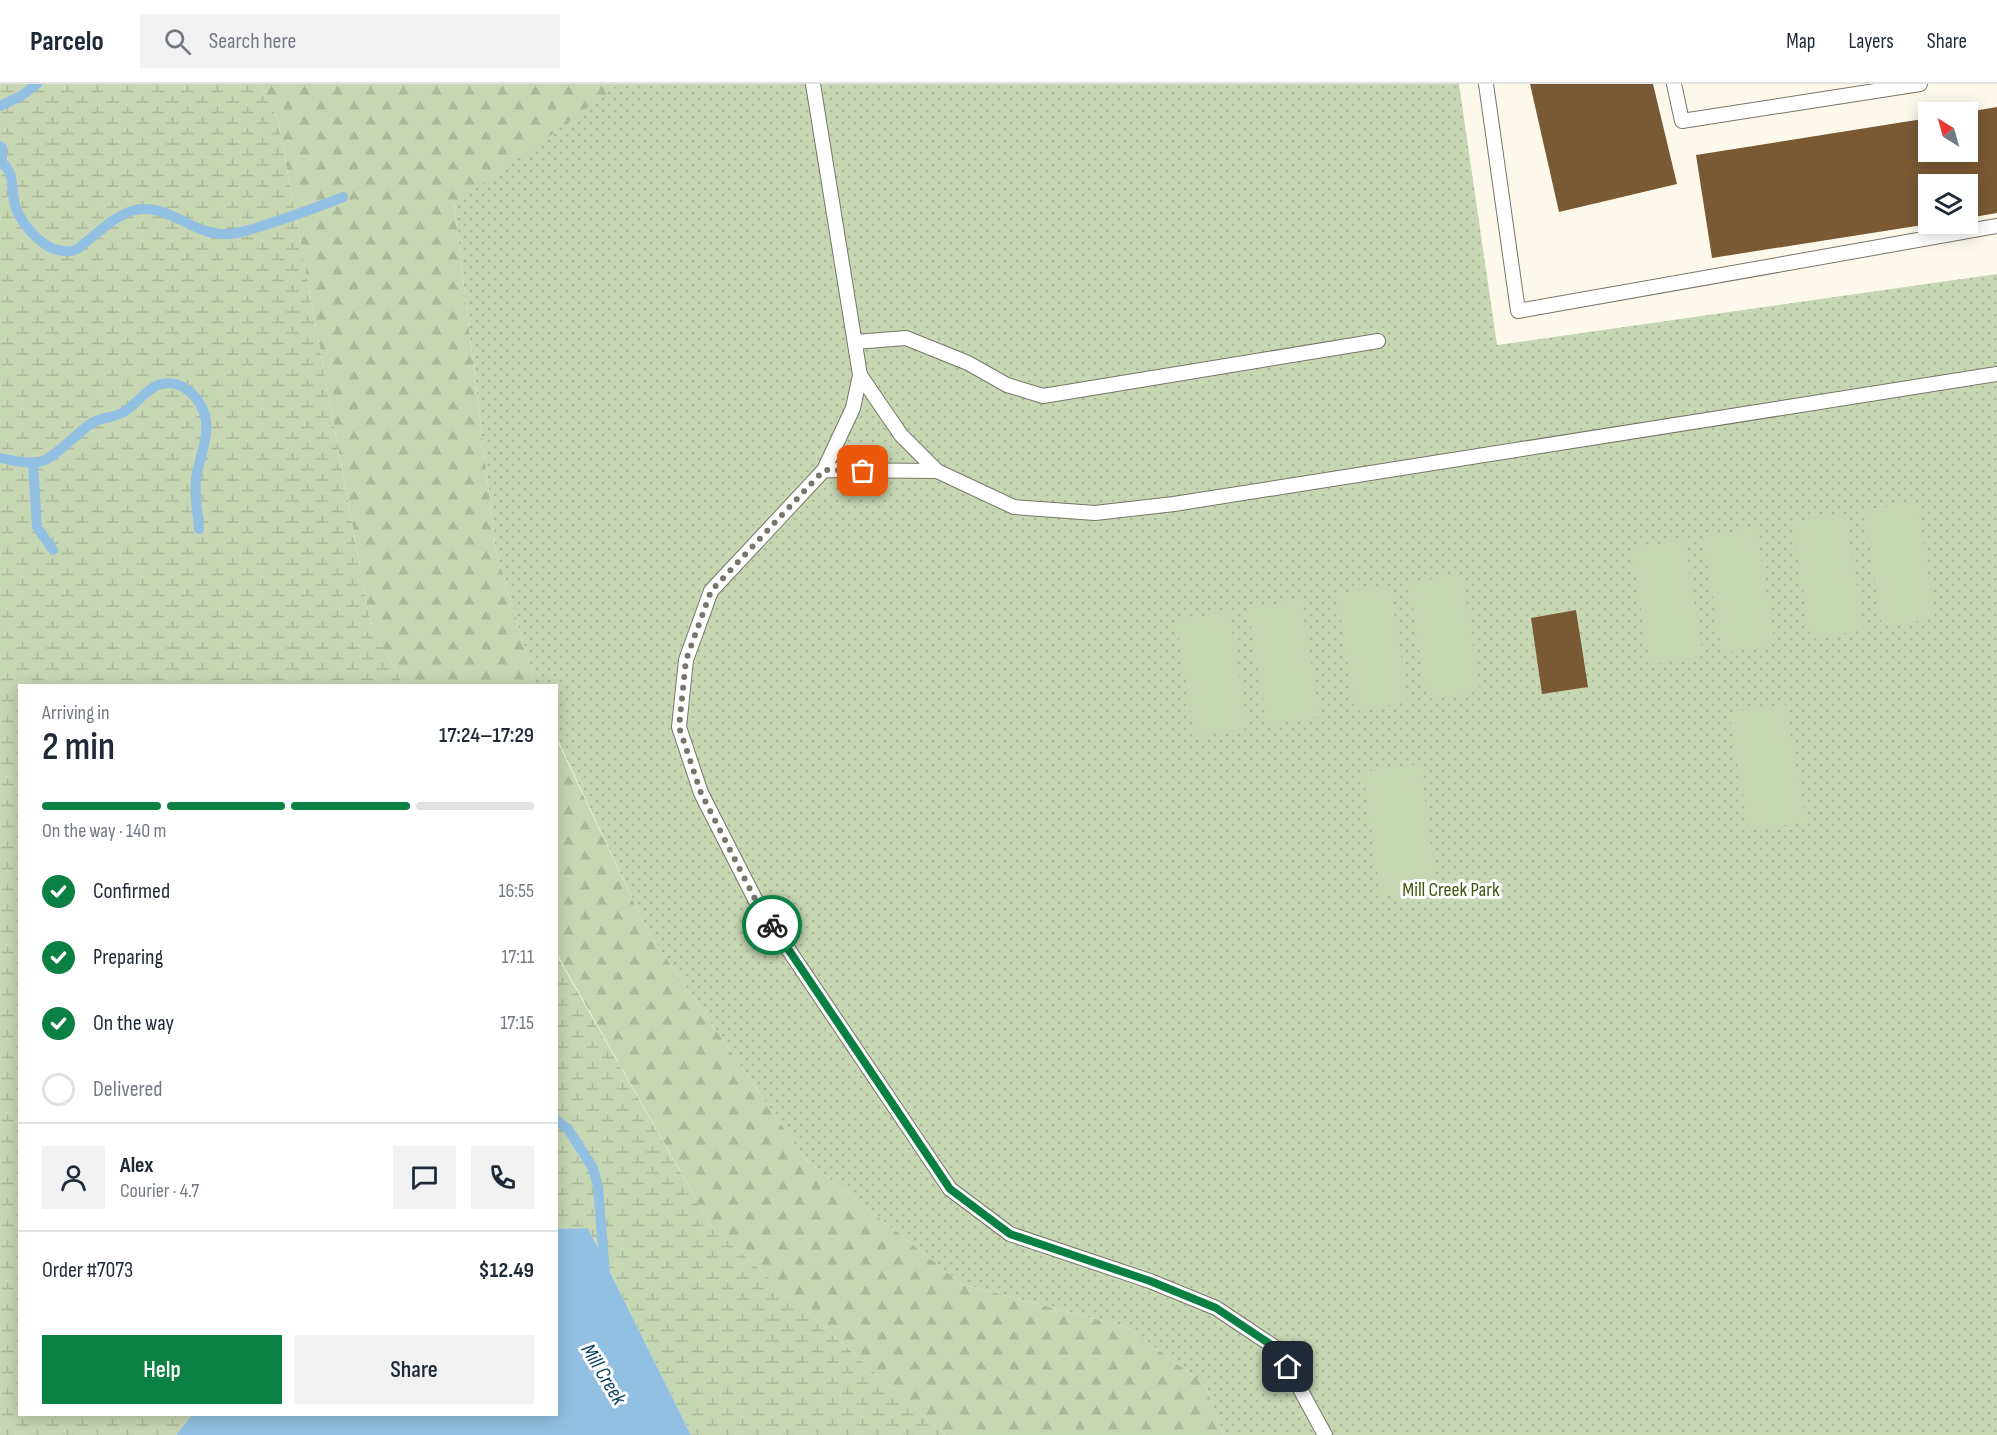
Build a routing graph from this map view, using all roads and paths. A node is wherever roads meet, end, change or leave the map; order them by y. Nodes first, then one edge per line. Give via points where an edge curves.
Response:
1 (813, 84) edge
2 (1486, 84) edge
3 (1674, 84) edge
4 (1920, 84) edge
5 (1997, 226) edge
6 (1378, 340) dead end
7 (855, 342) junction
8 (1997, 374) edge
9 (861, 375) junction
10 (824, 470) junction
11 (937, 471) junction
12 (1325, 1435) edge

1 - 7 lane
2 - 5 lane via 1518,311
3 - 4 lane via 1682,121
6 - 7 lane via 1043,396 1007,385 968,363 906,338
7 - 9 lane
8 - 11 lane via 1095,513 1014,507
9 - 10 lane via 853,408
9 - 11 lane via 901,435
10 - 11 lane
10 - 12 lane via 711,591 686,660 679,727 701,793 752,893 950,1189 1010,1234 1150,1281 1216,1308 1279,1350

